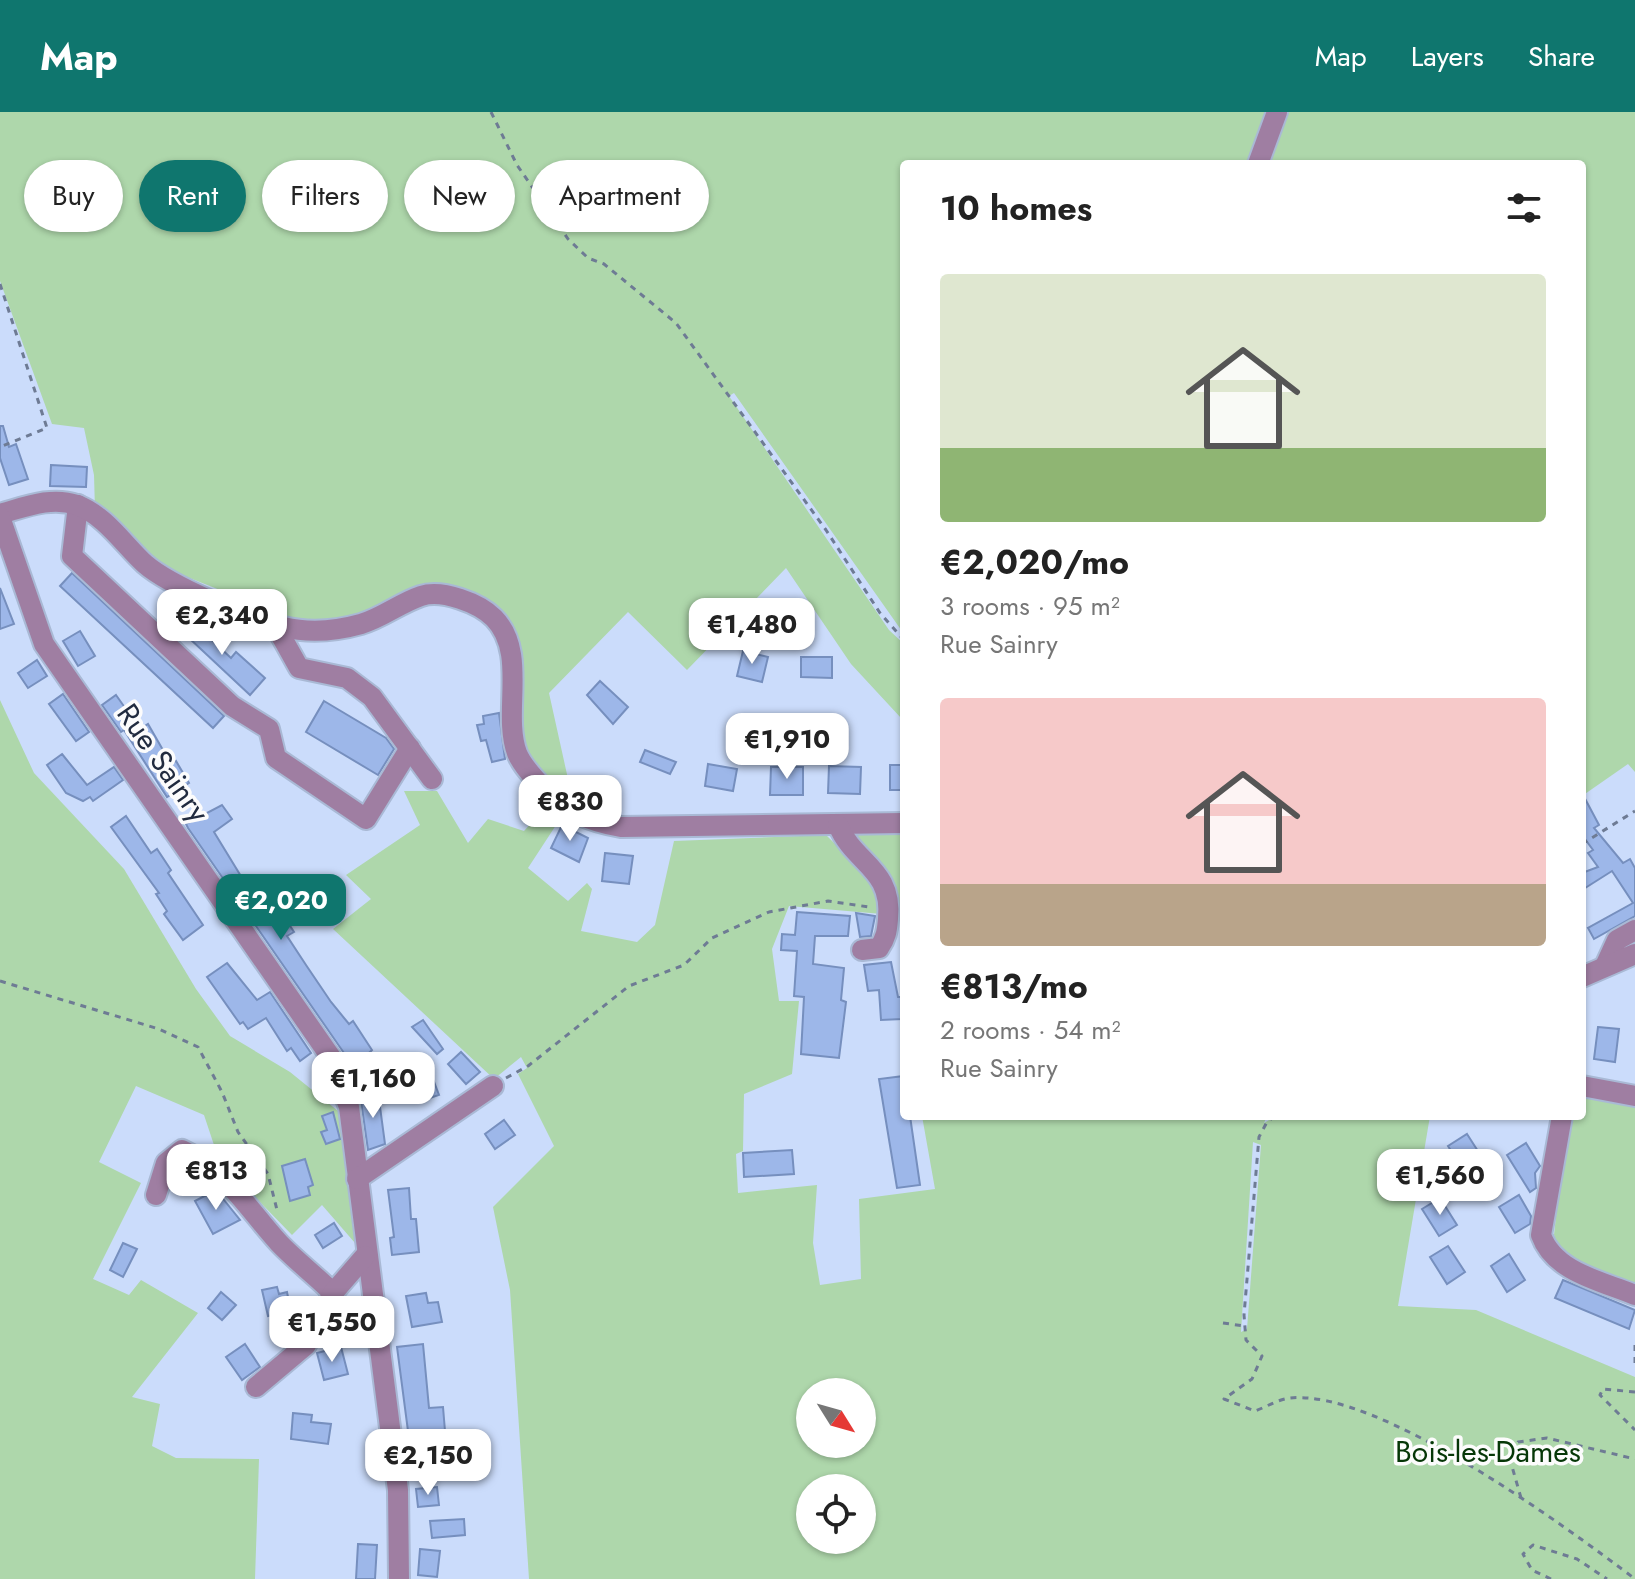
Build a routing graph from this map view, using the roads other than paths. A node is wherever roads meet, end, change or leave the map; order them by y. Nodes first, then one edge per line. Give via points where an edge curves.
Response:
1 (1277, 112) edge
2 (1259, 160) edge
3 (78, 505) junction
4 (0, 516) edge
5 (275, 625) junction
6 (410, 748) junction
7 (432, 779) dead end
8 (900, 823) edge
9 (838, 825) junction
10 (1635, 930) edge
11 (862, 950) dead end
12 (1635, 954) edge
13 (1606, 964) junction
14 (1586, 975) edge
15 (493, 1086) road end
16 (1586, 1087) edge
17 (1635, 1096) edge
18 (1561, 1120) edge
19 (357, 1179) junction
20 (156, 1195) dead end
21 (365, 1256) junction
22 (333, 1293) junction
23 (1635, 1295) edge
24 (256, 1387) dead end
25 (399, 1579) edge

1 - 2 street
3 - 4 street via 47,501
3 - 5 street via 177,586
3 - 6 street via 72,556 232,706 269,729 276,758 366,819
4 - 19 street, Rue Sainry via 44,644 330,1056 349,1107
5 - 6 street via 299,668 347,678 372,697
5 - 9 street via 330,631 363,623 424,594 464,599 495,618 513,658 512,731 518,754 549,795 570,812 621,827
6 - 7 street
8 - 9 street
9 - 11 street via 845,841 878,872 890,899 886,938 879,948
10 - 13 street via 1617,940
12 - 13 street
13 - 14 street
15 - 19 street
16 - 17 street
18 - 23 street via 1541,1235 1547,1252 1567,1268
19 - 21 street, Rue Sainry
20 - 22 street via 166,1163 182,1150 202,1159 248,1203 279,1244
21 - 22 street
21 - 25 street, Rue Sainry via 398,1490
22 - 24 street via 306,1345

